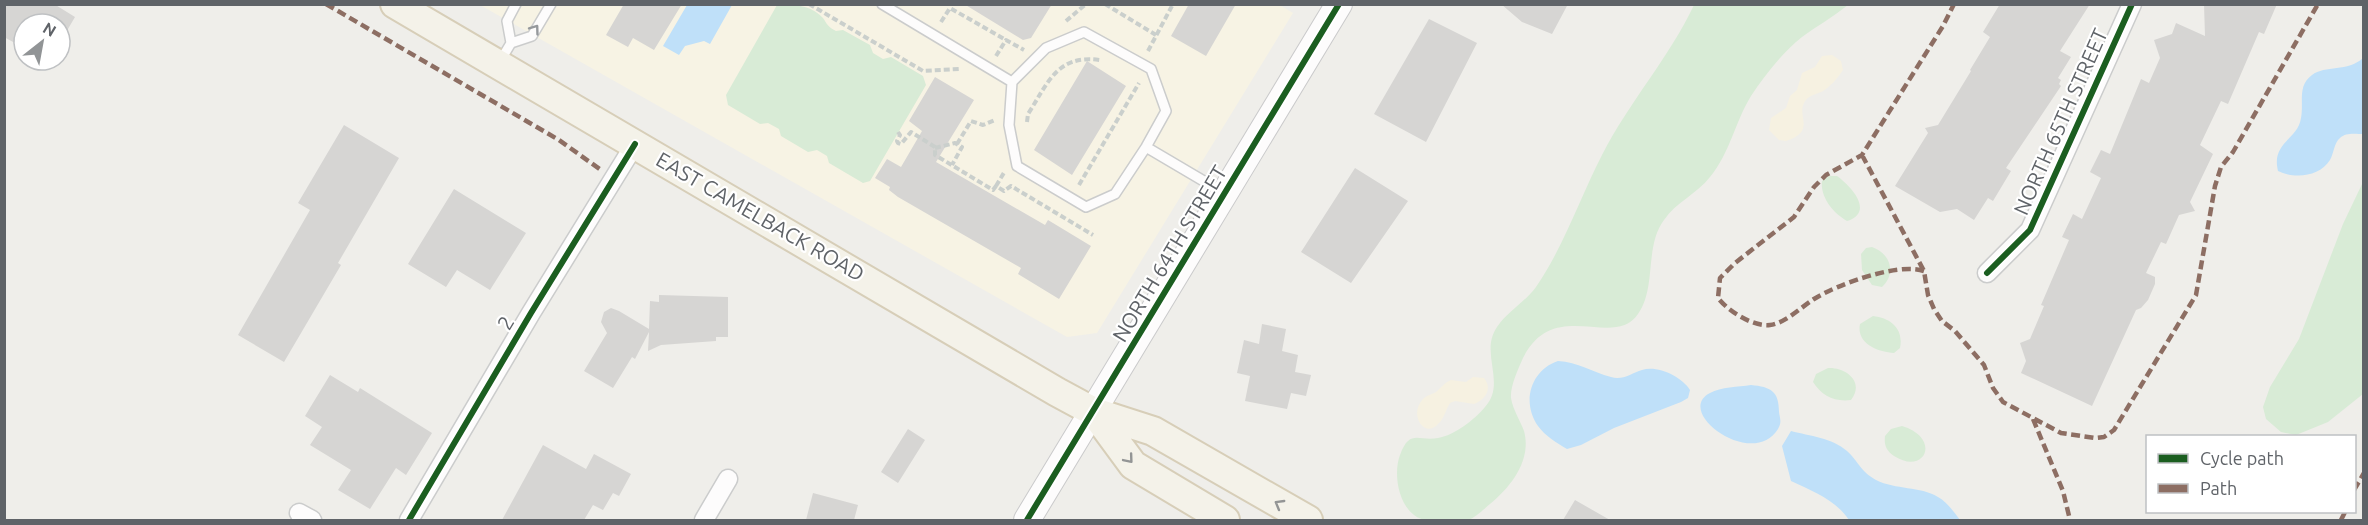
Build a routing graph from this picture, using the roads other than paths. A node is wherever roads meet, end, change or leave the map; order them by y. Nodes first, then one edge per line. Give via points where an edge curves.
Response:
1 (394, 4) edge
2 (516, 4) edge
3 (551, 4) edge
4 (882, 4) edge
5 (1339, 4) edge
6 (2132, 4) edge
7 (505, 54) junction
8 (1012, 82) junction
9 (635, 144) junction
10 (1146, 147) junction
11 (1226, 193) junction
12 (1987, 273) dead end
13 (1094, 412) junction
14 (728, 479) dead end
15 (409, 520) edge
16 (704, 520) edge
17 (1027, 520) edge
18 (1225, 520) edge
19 (1308, 520) edge

1 - 7 main road, EAST CAMELBACK ROAD
2 - 7 lane via 507,21
7 -> 3 lane via 532,36
4 - 8 lane
5 - 11 street, NORTH 64TH STREET
6 - 12 street, NORTH 65TH STREET via 2030,230
7 - 9 main road, EAST CAMELBACK ROAD
8 - 10 lane via 1046,48 1084,32 1151,69 1166,111
8 - 10 lane via 1009,125 1017,166 1086,207 1115,194
9 - 13 main road, EAST CAMELBACK ROAD
9 - 15 street, 2
10 - 11 lane
11 - 13 street, NORTH 64TH STREET
13 - 17 street, NORTH 64TH STREET
13 -> 18 main road, EAST CAMELBACK ROAD via 1132,465
19 -> 13 main road, EAST CAMELBACK ROAD via 1153,431
14 - 16 street

